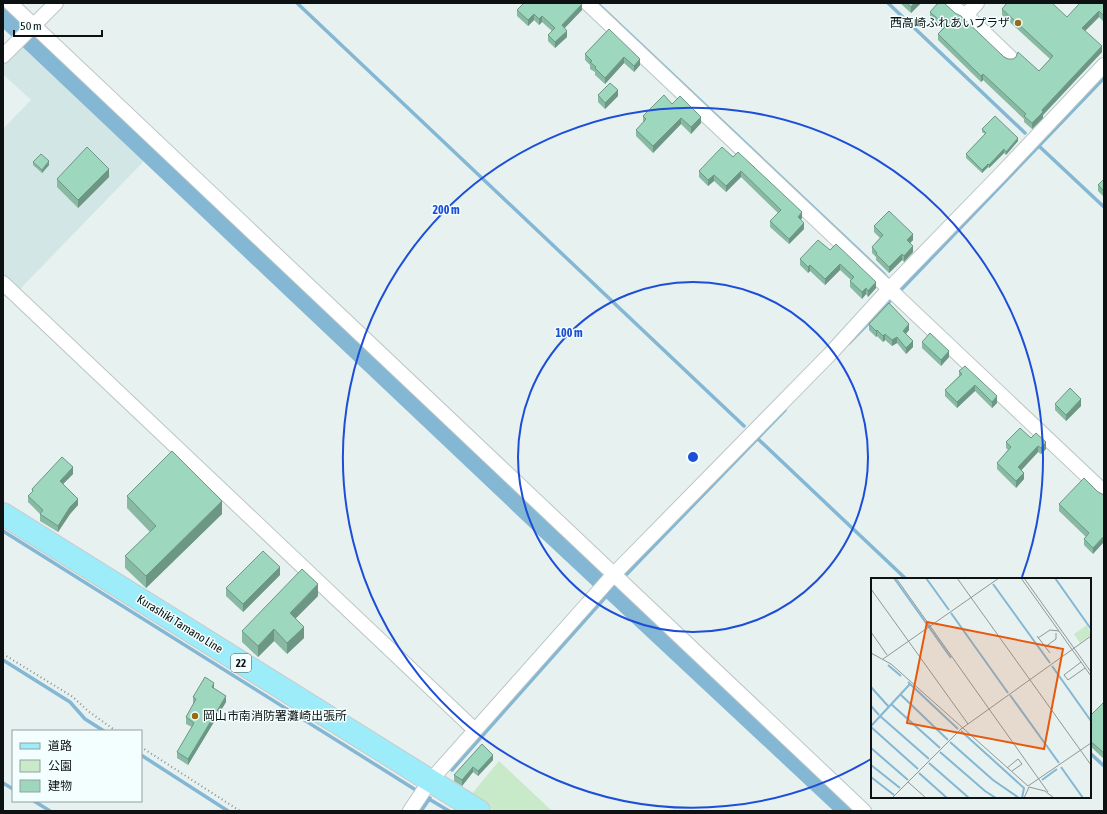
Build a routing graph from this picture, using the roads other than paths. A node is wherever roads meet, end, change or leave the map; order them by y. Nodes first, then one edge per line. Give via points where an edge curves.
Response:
1 (10, 3) edge
2 (56, 3) edge
3 (587, 3) edge
4 (949, 3) edge
5 (977, 3) edge
6 (966, 15) junction
7 (28, 31) junction
8 (3, 56) edge
9 (1010, 57) edge
10 (1104, 65) edge
11 (3, 284) edge
12 (894, 289) junction
13 (1104, 492) edge
14 (3, 514) edge
15 (616, 578) junction
16 (475, 730) junction
17 (424, 790) junction
18 (410, 811) edge
19 (479, 811) edge
20 (864, 811) edge

1 - 7 street
2 - 7 street
3 - 12 street
4 - 6 street
5 - 6 street
6 - 9 street
7 - 8 street
7 - 15 street
10 - 12 street
11 - 16 street
12 - 13 street
12 - 15 street
14 - 17 main road, Kurashiki Tamano Line / 22
15 - 16 street via 601,589
15 - 20 street
16 - 17 street
17 - 18 street
17 - 19 main road, Kurashiki Tamano Line / 22

